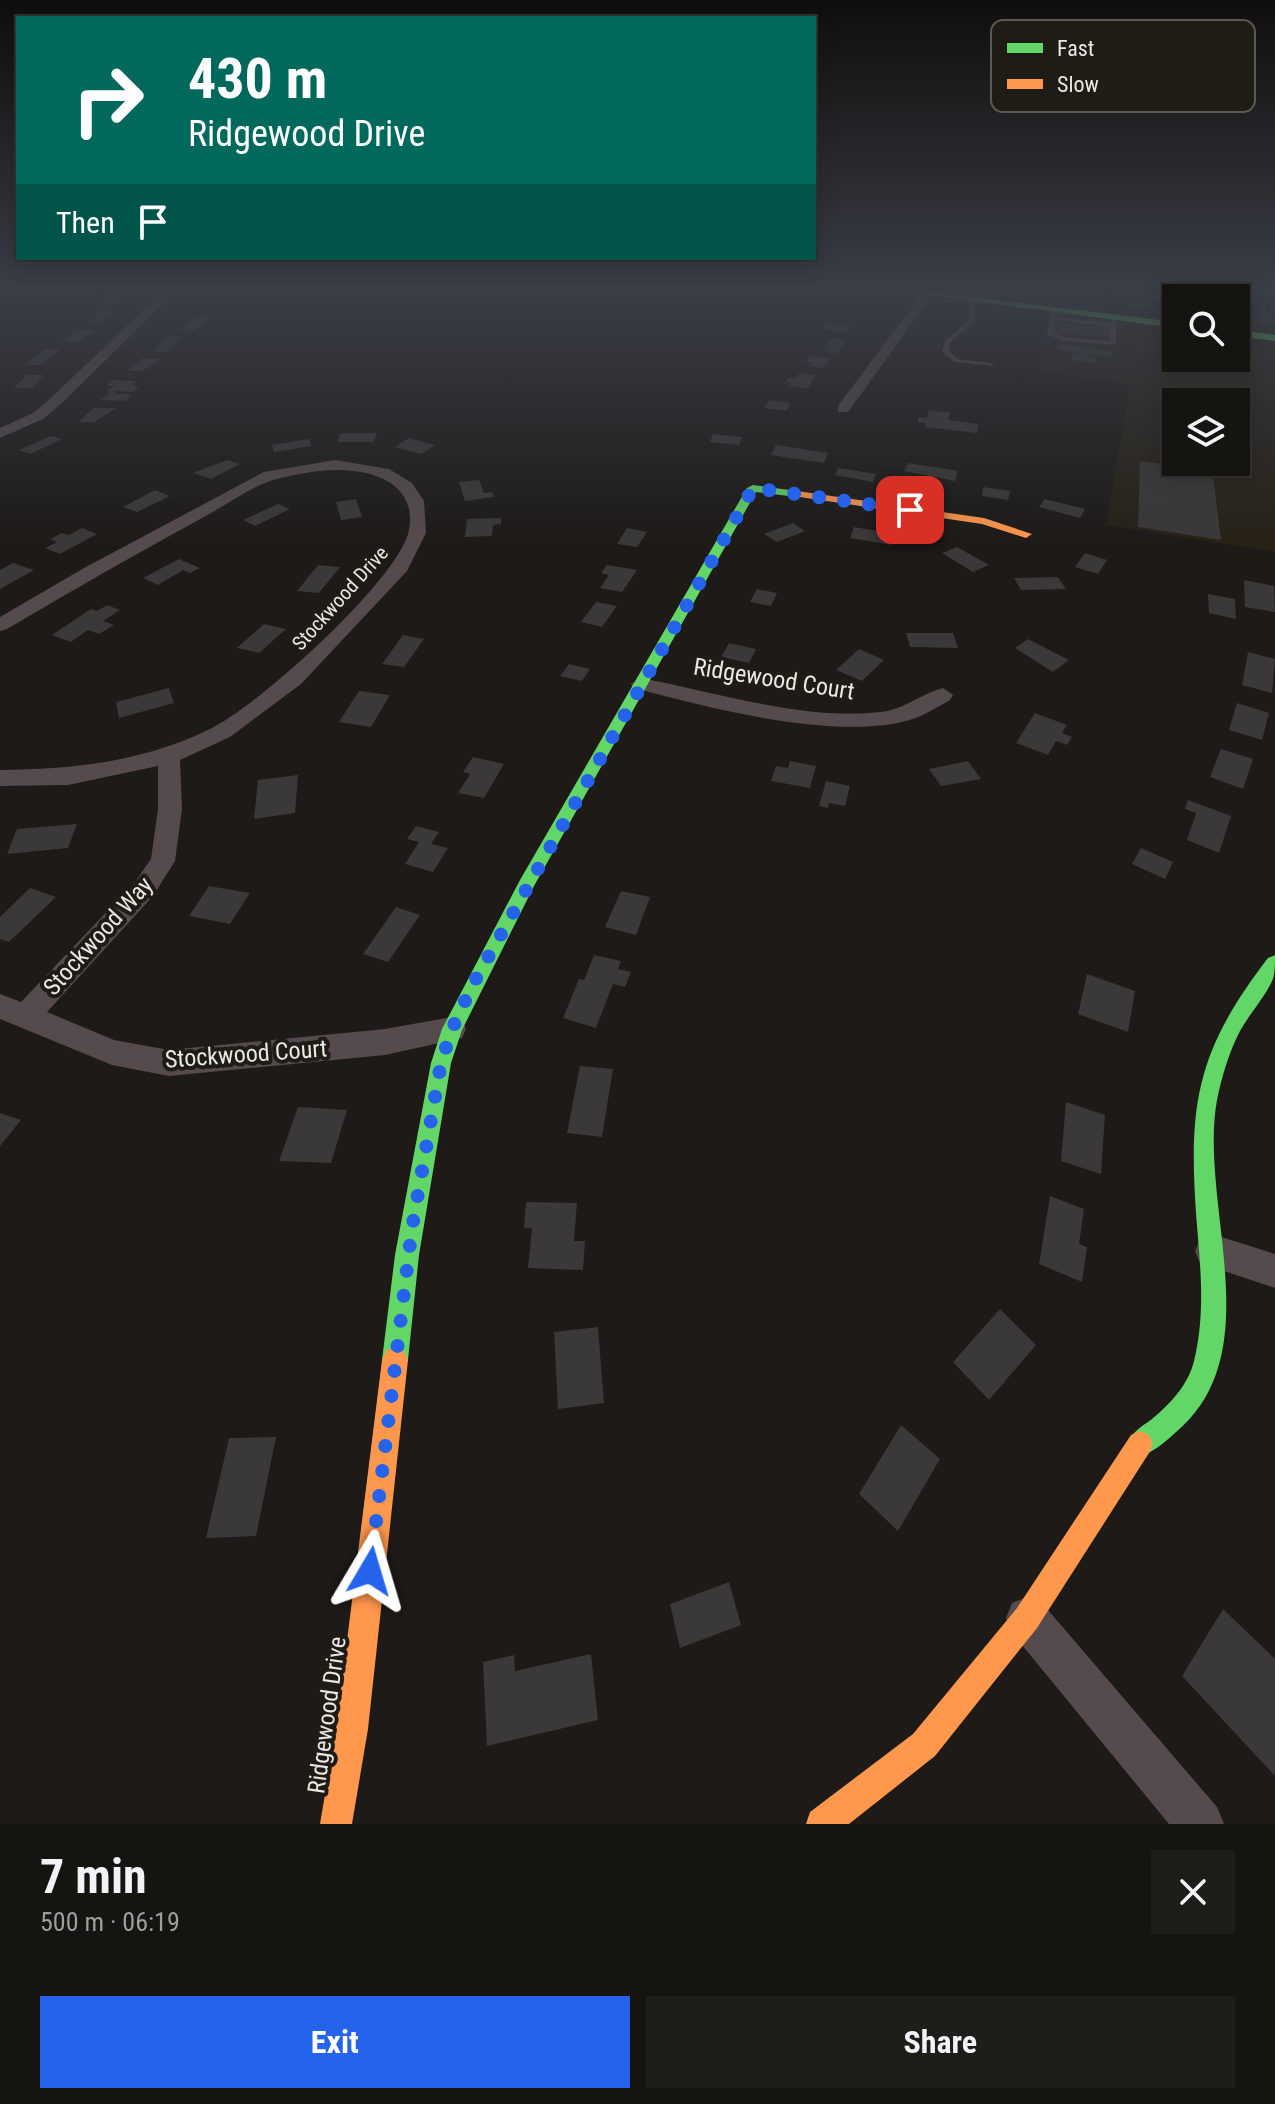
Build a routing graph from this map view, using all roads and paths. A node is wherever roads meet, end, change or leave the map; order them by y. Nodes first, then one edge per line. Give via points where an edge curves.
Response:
1 (83, 375) edge
2 (868, 375) edge
3 (843, 409) dead end
4 (0, 434) edge
5 (1026, 534) dead end
6 (0, 625) edge
7 (641, 684) junction
8 (943, 695) dead end
9 (169, 756) junction
10 (0, 778) edge
11 (1275, 963) edge
12 (13, 1011) edge
13 (452, 1029) junction
14 (1212, 1251) junction
15 (1275, 1271) edge
16 (1027, 1618) junction
17 (336, 1824) edge
18 (822, 1824) edge
19 (1200, 1824) edge

1 - 4 street via 38,416
2 - 3 street
5 - 7 street, Ridgewood Drive via 971,519 753,488
6 - 9 street, Stockwood Drive via 270,475 335,465 361,467 406,486 416,501 417,533 398,571 294,680 222,732
7 - 8 street, Ridgewood Court via 829,719 905,715
7 - 13 street, Ridgewood Drive via 526,885
9 - 10 street, Stockwood Drive via 68,777
9 - 12 street, Stockwood Way via 170,809 163,861 144,889
11 - 14 street via 1223,1040 1206,1105
12 - 13 street, Stockwood Court via 112,1052 169,1063 356,1045
13 - 17 street, Ridgewood Drive via 441,1063 407,1255 352,1729
14 - 15 street
14 - 16 street via 1214,1311 1194,1394 1136,1447
16 - 18 street via 924,1745
16 - 19 street

